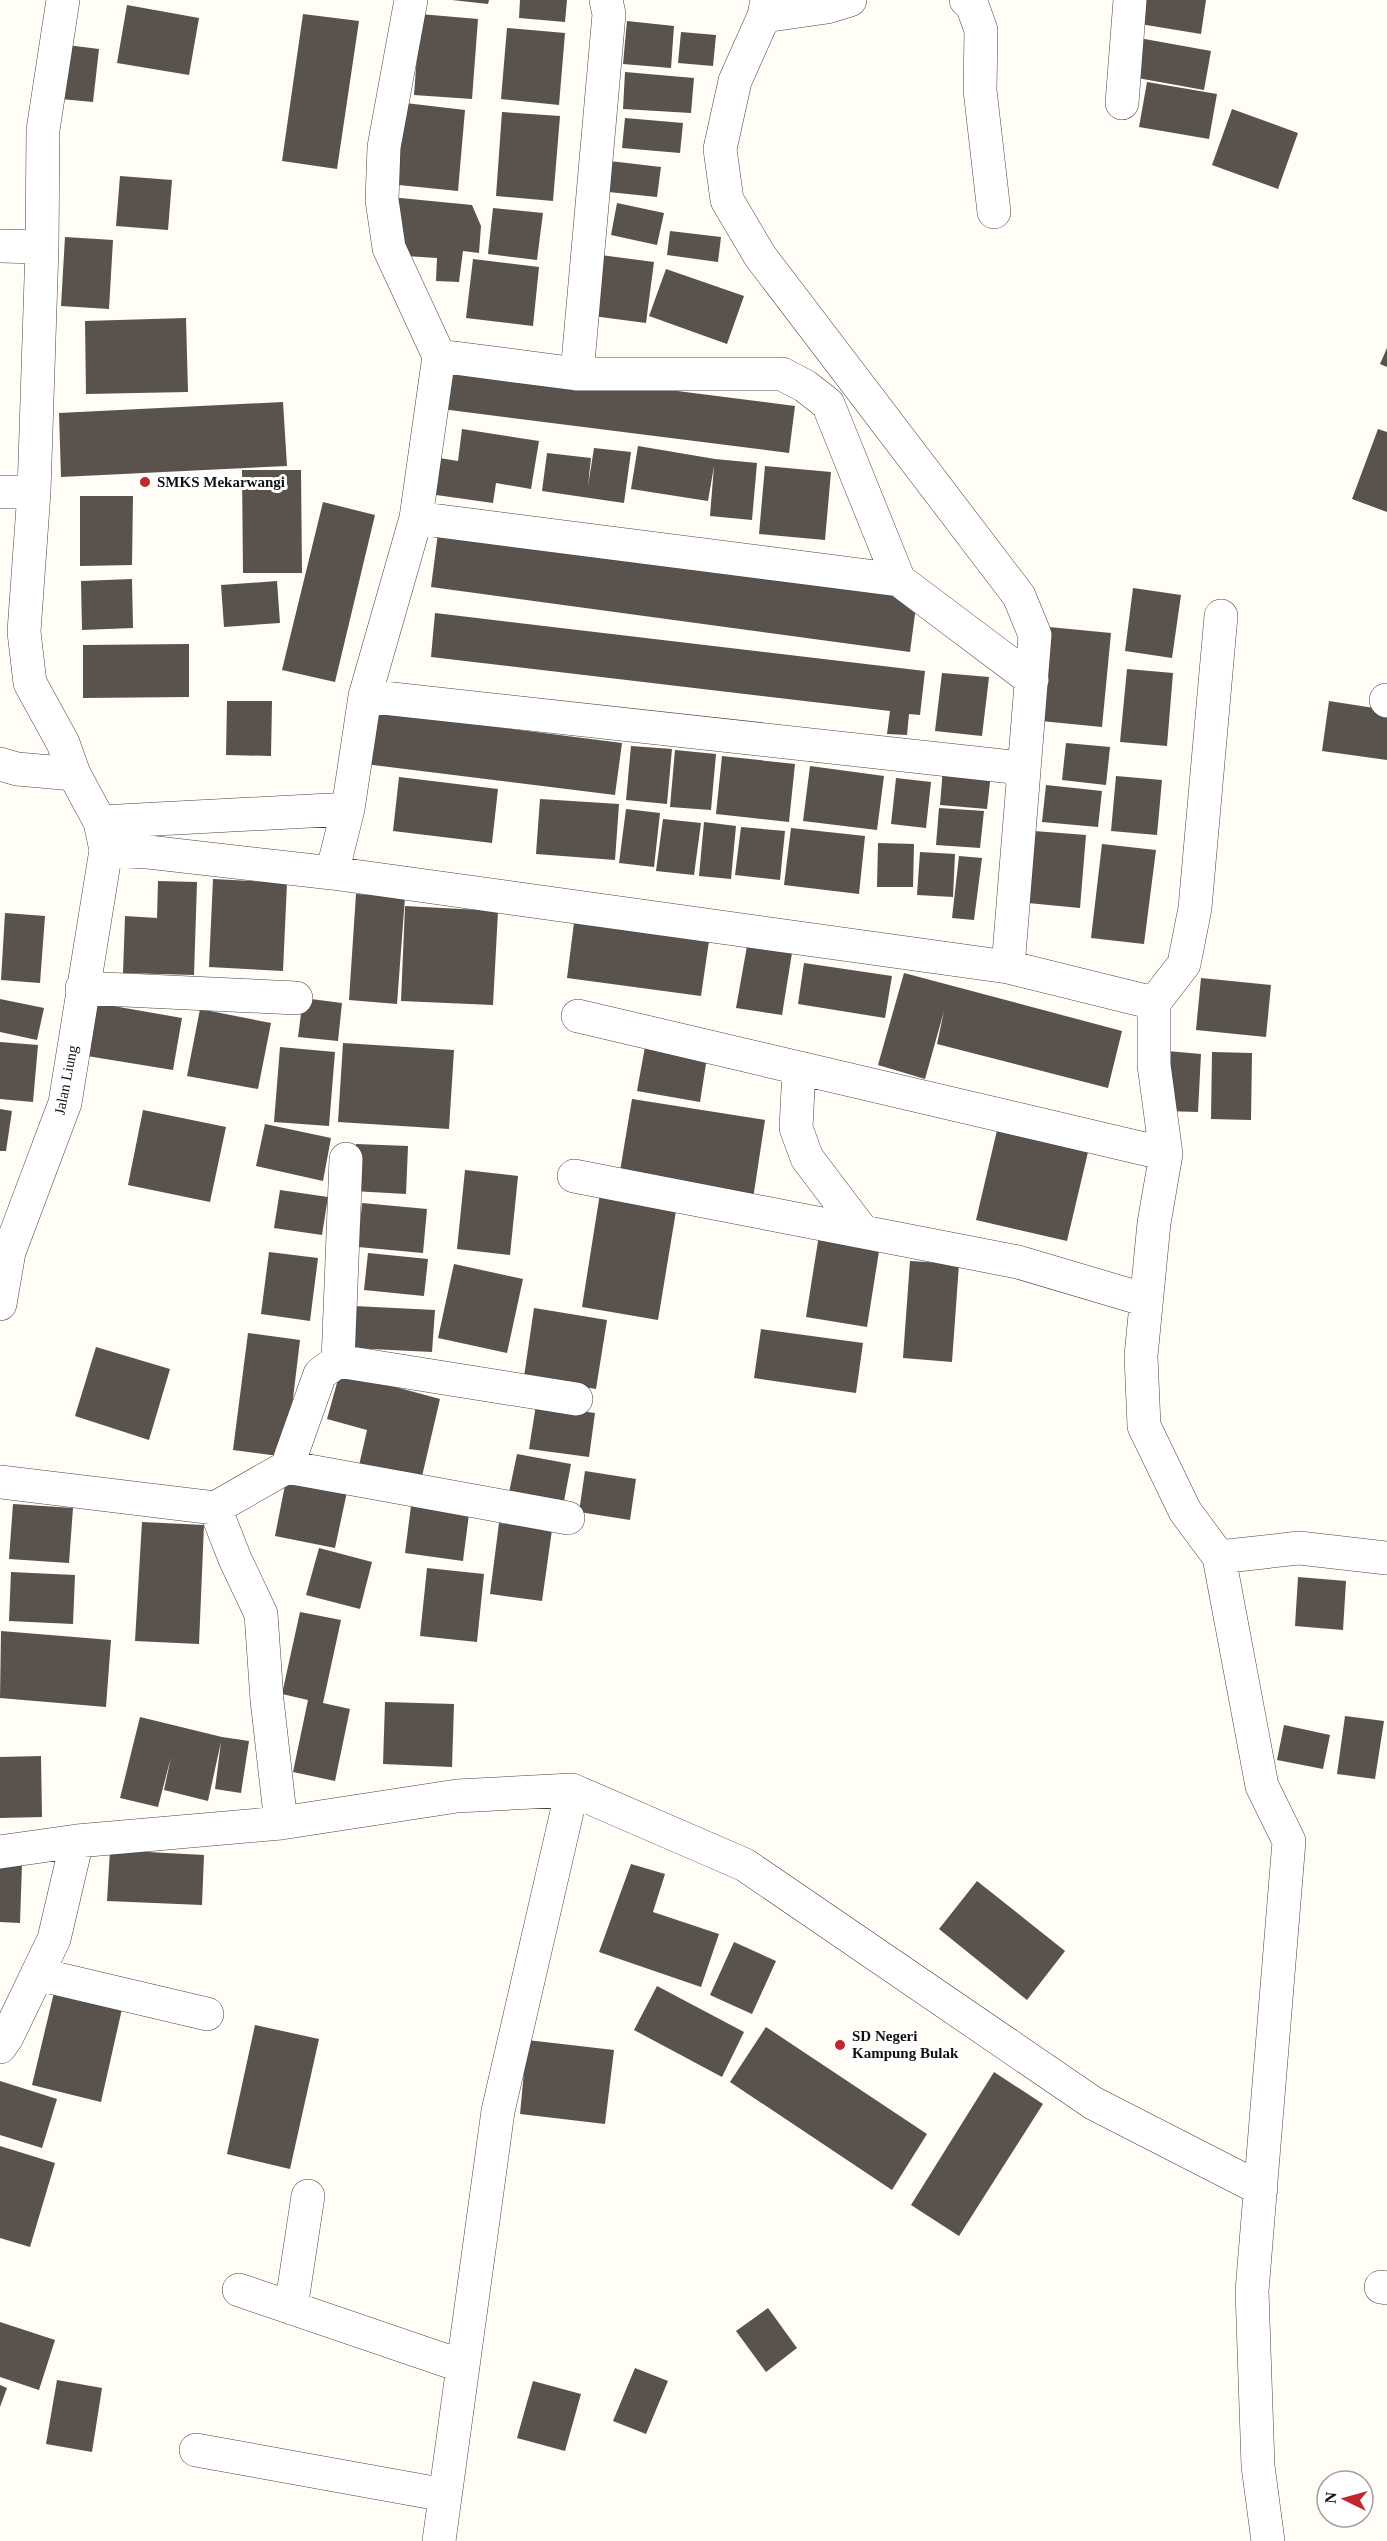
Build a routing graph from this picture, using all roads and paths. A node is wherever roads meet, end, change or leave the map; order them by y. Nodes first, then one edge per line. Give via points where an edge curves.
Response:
1 (63, 0) edge
2 (411, 0) edge
3 (606, 0) edge
4 (850, 0) edge
5 (966, 0) edge
6 (1130, 0) edge
7 (766, 8) edge
8 (1122, 103) dead end
9 (994, 212) dead end
10 (0, 246) edge
11 (42, 247) junction
12 (439, 356) junction
13 (578, 374) junction
14 (0, 492) edge
15 (34, 492) junction
16 (416, 518) junction
17 (899, 580) junction
18 (1221, 616) dead end
19 (1032, 680) junction
20 (365, 696) junction
21 (0, 764) edge
22 (1022, 768) junction
23 (74, 774) junction
24 (348, 809) junction
25 (103, 836) junction
26 (332, 873) junction
27 (1008, 967) junction
28 (82, 988) junction
29 (296, 998) dead end
30 (1154, 1003) junction
31 (578, 1016) dead end
32 (799, 1070) junction
33 (1166, 1154) junction
34 (346, 1159) dead end
35 (574, 1176) dead end
36 (863, 1232) junction
37 (1146, 1300) junction
38 (0, 1304) edge
39 (338, 1361) junction
40 (576, 1399) dead end
41 (287, 1467) junction
42 (0, 1482) edge
43 (215, 1508) junction
44 (568, 1518) dead end
45 (1219, 1557) junction
46 (1387, 1558) edge
47 (572, 1790) junction
48 (281, 1823) junction
49 (77, 1841) junction
50 (0, 1852) edge
51 (37, 1974) junction
52 (207, 2014) dead end
53 (0, 2047) edge
54 (1261, 2189) junction
55 (308, 2196) dead end
56 (239, 2290) dead end
57 (291, 2308) junction
58 (462, 2366) junction
59 (196, 2450) dead end
60 (444, 2495) junction
61 (439, 2541) edge
62 (1268, 2541) edge

1 - 11 street via 43,130
2 - 12 street via 384,147 382,200 389,248
3 - 13 street via 609,14
4 - 7 street via 827,8
5 - 9 street via 972,5 981,30 980,90
6 - 8 street
7 - 19 street via 735,81 720,149 727,200 760,256 1019,596 1035,635
10 - 11 street
11 - 15 street
12 - 13 street
12 - 16 street
13 - 17 street via 782,374 805,386 828,405
14 - 15 street
15 - 23 street via 24,632 30,683 63,743
16 - 17 street
16 - 20 street
17 - 19 street
18 - 30 street via 1195,908 1184,964
19 - 22 street
20 - 22 street
20 - 24 street
21 - 23 street
22 - 27 street
23 - 25 street
24 - 25 street
24 - 26 street
25 - 26 street via 147,852
25 - 28 street, Jalan Liung
26 - 27 street
27 - 30 street
28 - 29 street
28 - 38 street, Jalan Liung via 65,1102 9,1252
30 - 33 street via 1154,1065
31 - 32 street
32 - 33 street
32 - 36 street via 796,1128 807,1158
33 - 37 street
34 - 39 street
35 - 36 street
36 - 37 street via 1018,1262
37 - 45 street via 1141,1356 1144,1426 1185,1510
39 - 40 street
39 - 41 street via 320,1374
41 - 43 street
41 - 44 street
42 - 43 street
43 - 48 street via 261,1614
45 - 46 street via 1299,1548
45 - 54 street via 1262,1786 1289,1841
47 - 48 street via 458,1796
47 - 54 street via 745,1865 1093,2103
47 - 58 street via 498,2111
48 - 49 street
49 - 50 street
49 - 51 street via 54,1940
51 - 52 street
51 - 53 street
54 - 62 street via 1252,2291 1258,2466
55 - 57 street
56 - 57 street
57 - 58 street
58 - 60 street
59 - 60 street
60 - 61 street

